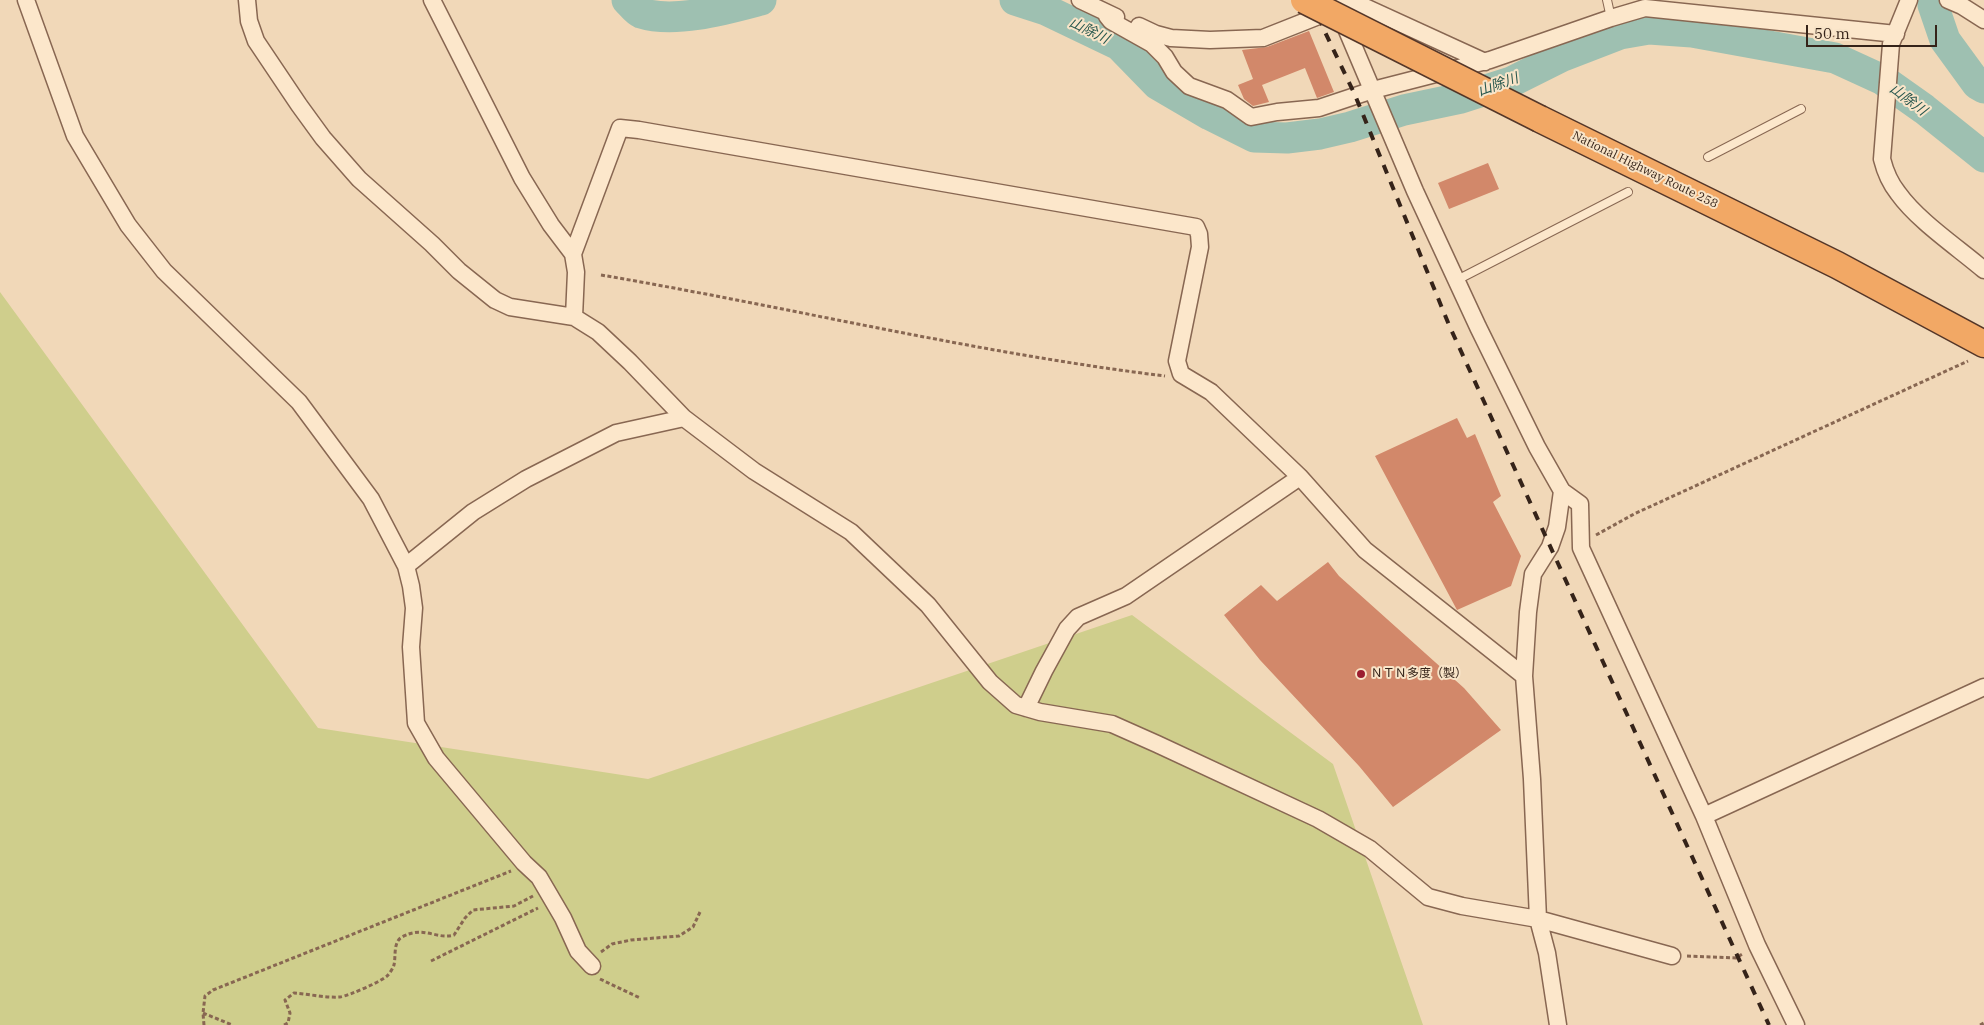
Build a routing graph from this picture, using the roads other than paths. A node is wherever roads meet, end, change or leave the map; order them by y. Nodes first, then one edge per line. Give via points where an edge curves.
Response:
1 (26, 0) edge
2 (247, 0) edge
3 (432, 0) edge
4 (1080, 0) edge
5 (1304, 0) edge
6 (1607, 0) edge
7 (1909, 0) edge
8 (1948, 0) edge
9 (1336, 4) edge
10 (1107, 12) junction
11 (1611, 18) junction
12 (1984, 20) edge
13 (1894, 39) junction
14 (1485, 62) junction
15 (1373, 90) junction
16 (1802, 109) dead end
17 (1708, 156) dead end
18 (1628, 192) dead end
19 (573, 254) junction
20 (1984, 270) edge
21 (1457, 280) junction
22 (574, 318) junction
23 (1980, 352) edge
24 (684, 418) junction
25 (1300, 477) junction
26 (1562, 491) junction
27 (406, 566) junction
28 (1524, 676) junction
29 (1984, 687) edge
30 (1026, 708) junction
31 (1704, 816) junction
32 (1538, 919) junction
33 (1672, 956) road end
34 (592, 966) road end
35 (1558, 1025) edge
36 (1796, 1025) edge

1 - 27 street via 75,136 128,225 164,271 299,402 371,500
2 - 22 street via 249,21 268,61 323,138 378,197 458,271 495,300 510,307
3 - 19 street via 522,178
4 - 10 street
5 - 23 highway, National Highway Route 258, bridge via 1838,265
6 - 11 lane
7 - 13 street
8 - 12 street
9 - 10 street via 1263,38 1210,40 1156,34
9 - 14 street via 1354,2
9 - 15 street
10 - 15 street via 1111,21 1152,44 1189,86 1227,100 1251,117 1319,108
11 - 13 street via 1645,8
11 - 14 street
13 - 20 street via 1882,159 1886,174 1913,211
14 - 15 street
15 - 21 street
16 - 17 lane
18 - 21 lane
19 - 22 street via 576,272
19 - 25 street via 620,128 1196,227 1200,246 1177,361 1180,374 1211,392
21 - 26 street via 1537,447
22 - 24 street via 598,332
24 - 27 street via 616,433 526,479 473,512
24 - 30 street via 754,471 851,532 928,605 990,682 1016,704
25 - 28 street via 1364,550
25 - 30 street via 1126,596 1078,617 1066,630
26 - 28 street via 1557,527 1550,547 1533,574
26 - 31 street via 1580,504 1581,548
27 - 34 street via 414,608 411,647 416,723 436,758 539,878 578,951
28 - 32 street
29 - 31 street
30 - 32 street via 1112,724 1318,819 1370,848 1428,897
31 - 36 street via 1757,945
32 - 33 street
32 - 35 street via 1547,953

